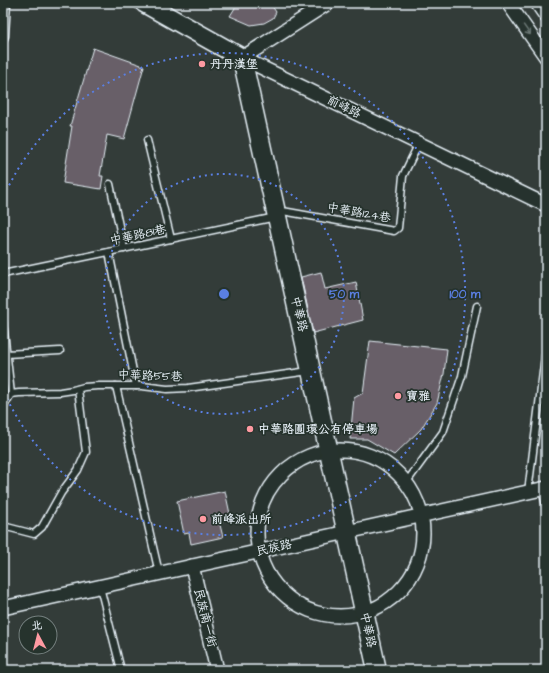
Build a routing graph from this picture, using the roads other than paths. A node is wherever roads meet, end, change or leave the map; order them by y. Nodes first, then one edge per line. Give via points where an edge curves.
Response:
1 (7, 3) edge
2 (144, 3) edge
3 (328, 3) edge
4 (508, 3) edge
5 (537, 3) edge
6 (546, 16) edge
7 (3, 40) edge
8 (546, 57) edge
9 (242, 58) junction
10 (147, 140) dead end
11 (419, 143) junction
12 (3, 159) edge
13 (3, 179) edge
14 (110, 184) dead end
15 (546, 205) edge
16 (277, 213) junction
17 (171, 239) junction
18 (124, 249) junction
19 (109, 252) junction
20 (3, 274) edge
21 (477, 306) dead end
22 (3, 322) edge
23 (546, 348) edge
24 (60, 351) dead end
25 (6, 354) junction
26 (311, 370) junction
27 (116, 386) junction
28 (136, 386) junction
29 (78, 389) junction
30 (11, 394) junction
31 (3, 408) edge
32 (329, 450) junction
33 (406, 483) junction
34 (544, 488) edge
35 (528, 492) junction
36 (546, 506) edge
37 (422, 515) junction
38 (3, 526) edge
39 (347, 532) junction
40 (258, 552) junction
41 (192, 566) junction
42 (159, 573) junction
43 (100, 587) junction
44 (3, 608) edge
45 (365, 613) junction
46 (121, 670) edge
47 (218, 670) edge
48 (377, 670) edge

1 - 7 lane
2 - 9 main road, 前峰路
3 - 9 street
4 -> 8 street
5 - 6 street
9 - 11 street, 前峰路
9 - 16 main road, 中華路
10 - 17 lane
11 - 15 street, 前峰路
11 - 16 lane, 中華路124巷 via 403,176 398,228 394,231
12 - 13 lane
14 - 18 lane
16 - 17 lane, 中華路81巷
16 - 26 main road, 中華路
17 - 18 lane, 中華路81巷
18 - 19 lane, 中華路81巷
19 - 20 lane, 中華路81巷
19 - 28 lane
21 - 33 lane via 462,376 443,432
22 - 25 lane
23 - 35 lane
24 - 25 lane
25 - 30 lane
26 - 28 lane, 中華路55巷 via 188,388
26 - 32 main road, 中華路
27 - 28 lane, 中華路55巷
27 - 29 lane, 中華路55巷
27 - 42 lane
29 - 30 lane, 中華路55巷
29 - 38 lane via 86,452 78,470 42,527 34,534
30 - 31 lane
32 - 33 street via 349,450 374,457 396,471
32 - 39 main road, 中華路
32 - 40 street via 298,461 278,477 263,500 257,525
33 - 37 street
34 - 35 street, 民族路
34 - 36 lane
35 - 37 street, 民族路
37 - 39 street, 民族路
37 - 45 street via 424,541 417,566 403,588 382,605
39 - 40 street, 民族路
39 - 45 main road, 中華路
40 - 41 street, 民族路
40 - 45 street via 268,575 284,596 306,610 332,616
41 - 42 street, 民族路
41 - 47 street, 民族南一街
42 - 43 street, 民族路
43 - 44 street, 民族路
43 - 46 lane
45 - 48 main road, 中華路

